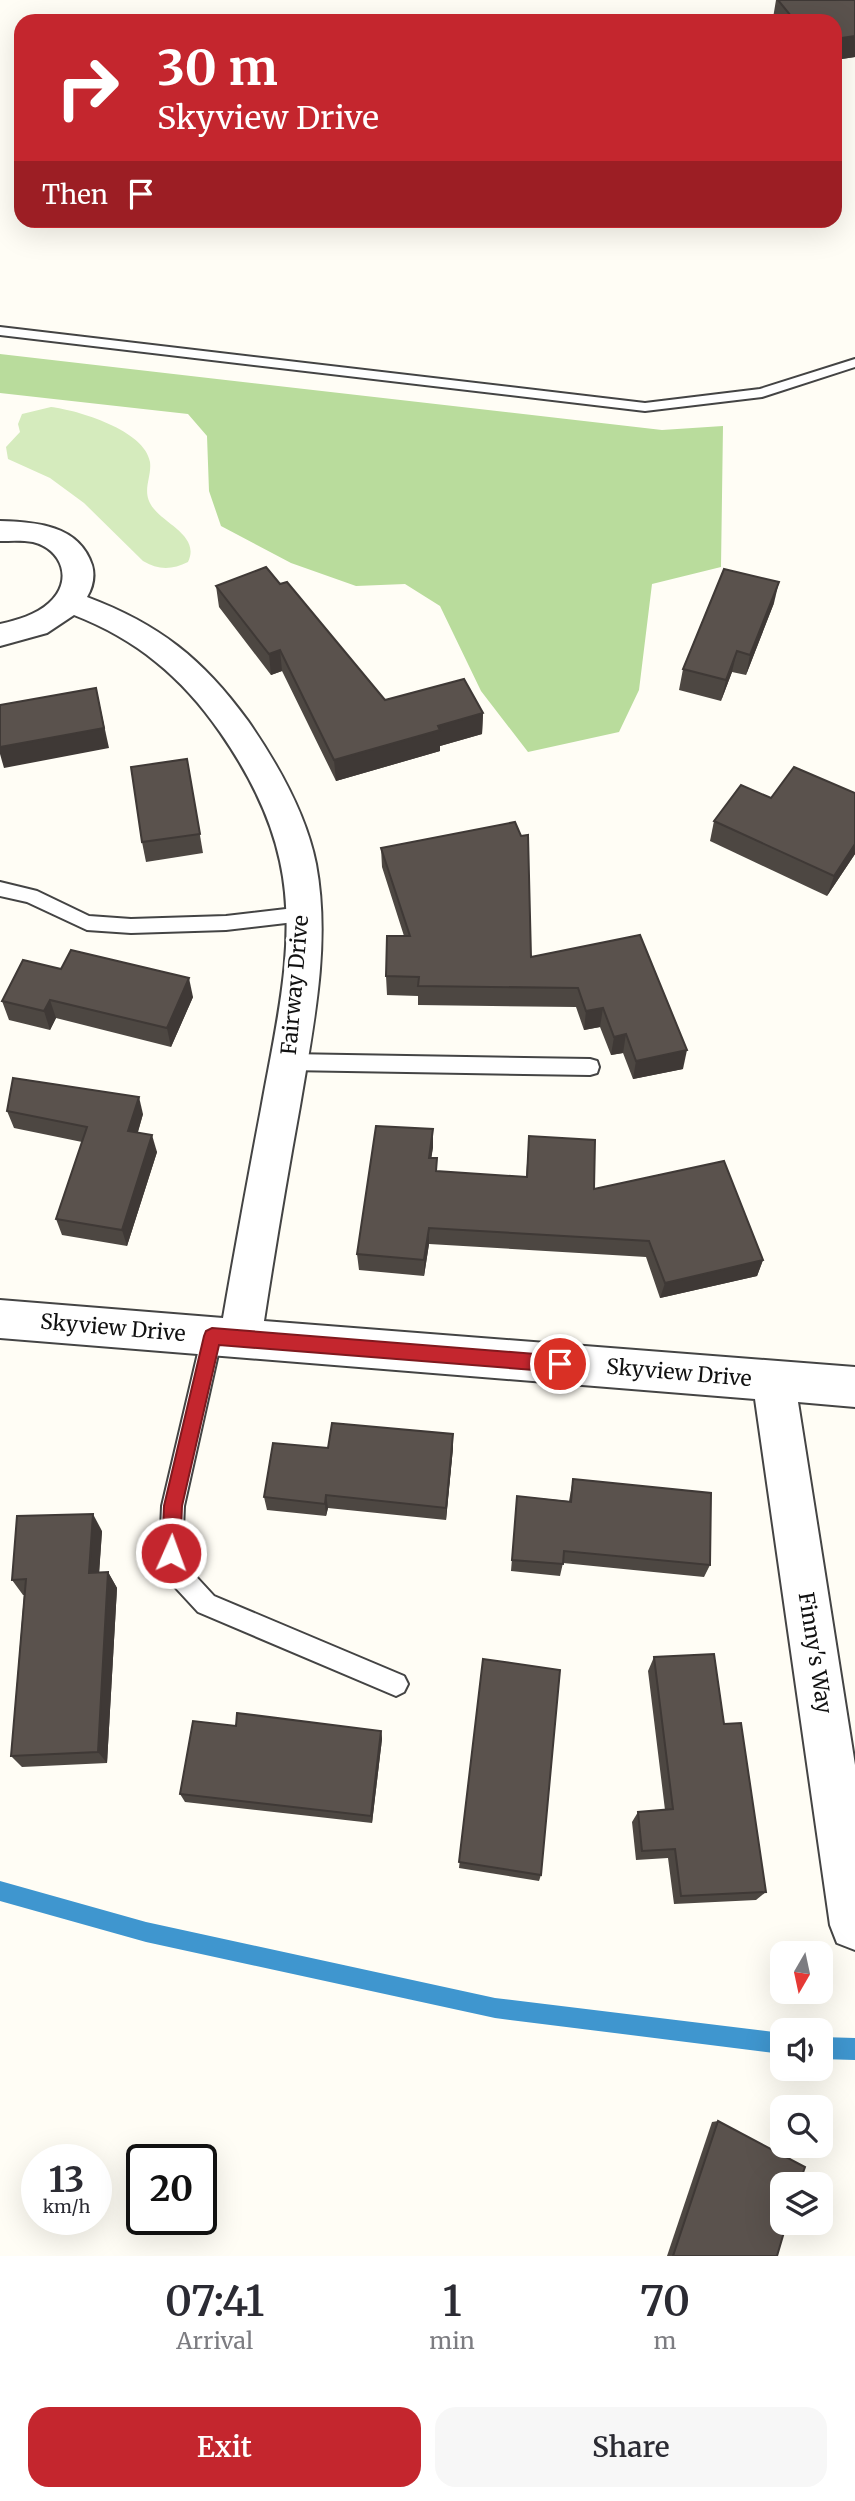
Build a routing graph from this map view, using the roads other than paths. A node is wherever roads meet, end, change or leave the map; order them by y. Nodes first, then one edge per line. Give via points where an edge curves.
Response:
1 (0, 331) edge
2 (855, 363) edge
3 (0, 531) edge
4 (71, 602) junction
5 (0, 635) edge
6 (0, 890) edge
7 (303, 914) junction
8 (288, 1062) junction
9 (590, 1067) dead end
10 (0, 1319) edge
11 (226, 1337) junction
12 (774, 1381) junction
13 (855, 1387) edge
14 (396, 1684) dead end
15 (855, 1925) edge

1 - 2 lane via 645,407 762,393
3 - 4 street via 41,534 66,547 79,567
4 - 5 street via 34,628
4 - 7 street, Fairway Drive via 156,642 192,672 236,730 279,807 298,861
6 - 7 lane via 31,897 87,923 226,923
7 - 8 street, Fairway Drive
8 - 9 lane
8 - 11 street, Fairway Drive
10 - 11 street, Skyview Drive
11 - 12 street, Skyview Drive
11 - 14 lane via 173,1506 171,1553 182,1578 205,1604
12 - 13 street, Skyview Drive
12 - 15 street, Finny's Way

